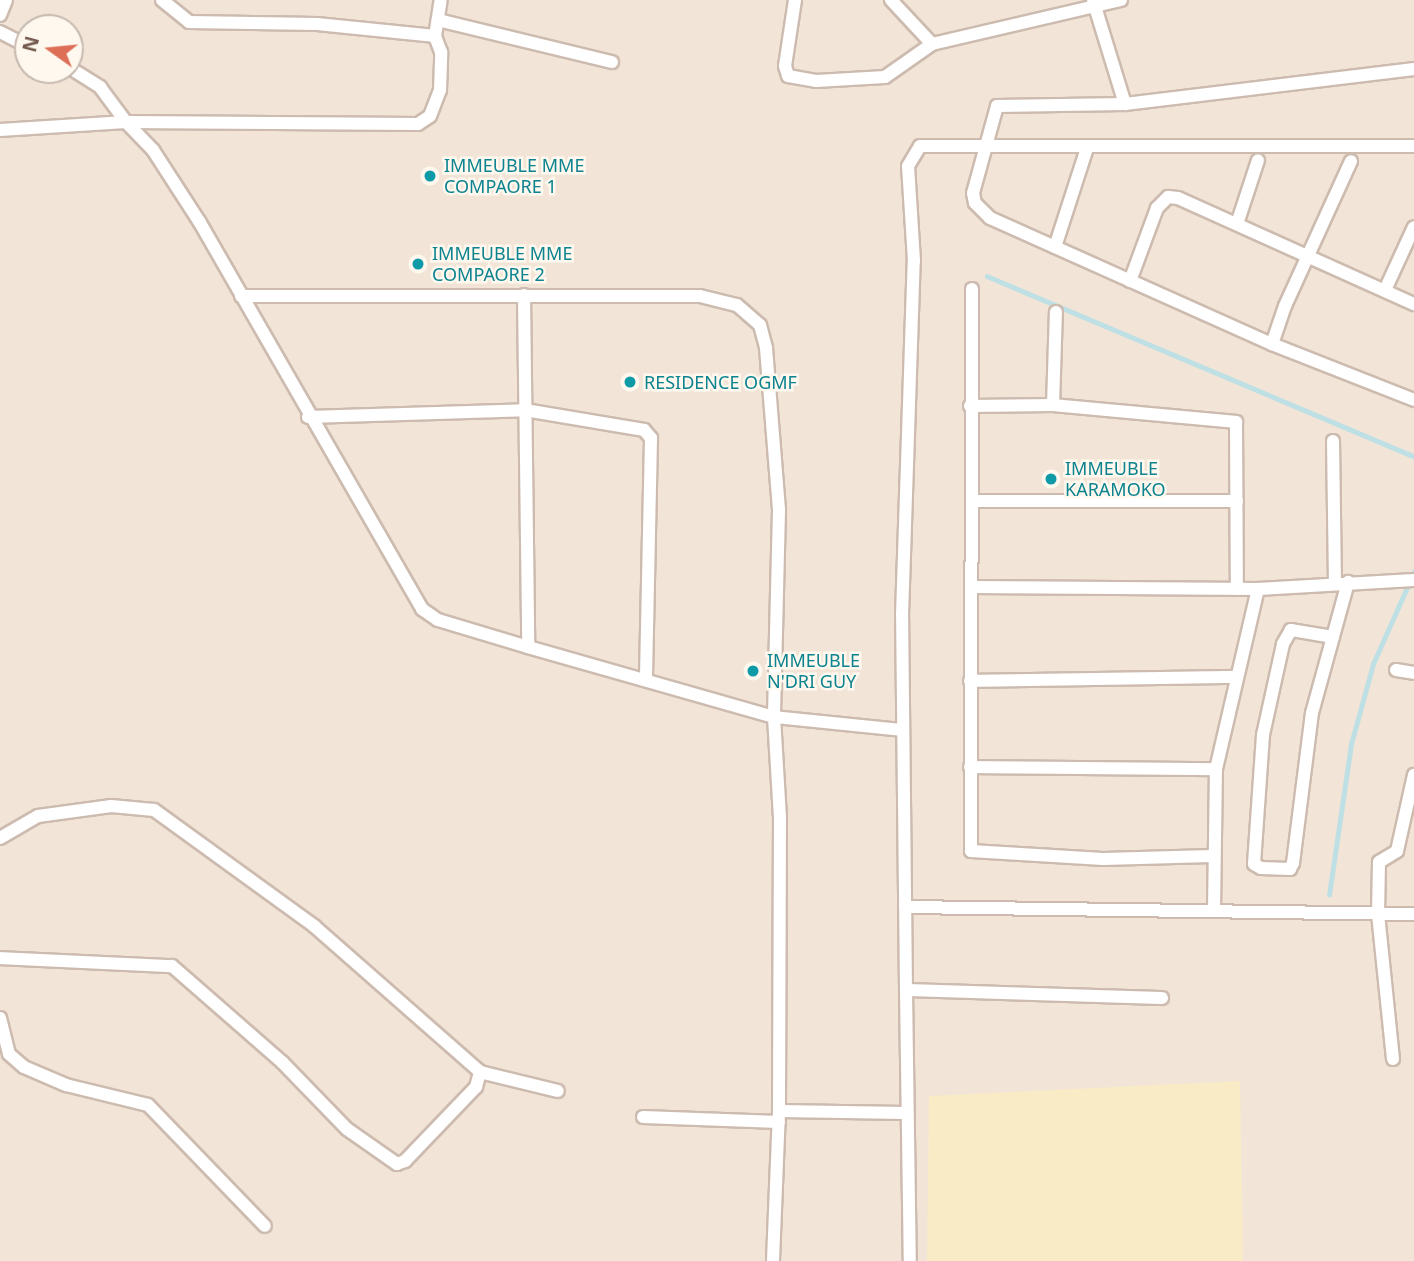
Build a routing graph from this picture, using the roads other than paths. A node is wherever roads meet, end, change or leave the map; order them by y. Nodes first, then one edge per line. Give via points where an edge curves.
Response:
1 (6, 0) edge
2 (162, 0) edge
3 (441, 0) edge
4 (795, 0) edge
5 (891, 0) edge
6 (1121, 0) edge
7 (1093, 3) edge
8 (0, 15) edge
9 (438, 20) junction
10 (435, 36) junction
11 (932, 44) junction
12 (612, 62) dead end
13 (1414, 69) edge
14 (84, 76) edge
15 (1125, 104) junction
16 (126, 122) junction
17 (0, 130) edge
18 (984, 144) junction
19 (1414, 146) edge
20 (1087, 148) junction
21 (1258, 160) dead end
22 (1352, 161) dead end
23 (1237, 224) junction
24 (1414, 227) edge
25 (1055, 247) junction
26 (1308, 256) junction
27 (1130, 281) junction
28 (972, 289) dead end
29 (1385, 290) junction
30 (524, 295) junction
31 (241, 296) junction
32 (1414, 304) edge
33 (1056, 312) dead end
34 (1272, 344) junction
35 (1414, 400) edge
36 (1053, 405) junction
37 (970, 406) junction
38 (526, 410) junction
39 (308, 417) junction
40 (1333, 441) dead end
41 (972, 501) junction
42 (1237, 501) junction
43 (1414, 580) edge
44 (1349, 582) junction
45 (1335, 584) junction
46 (972, 587) junction
47 (1237, 589) junction
48 (1258, 589) junction
49 (1333, 637) junction
50 (528, 647) junction
51 (1396, 670) dead end
52 (1414, 673) edge
53 (1236, 677) junction
54 (646, 680) junction
55 (970, 681) junction
56 (775, 717) junction
57 (902, 730) junction
58 (970, 767) junction
59 (1216, 769) junction
60 (1414, 775) edge
61 (0, 838) edge
62 (1212, 856) junction
63 (905, 907) junction
64 (1214, 910) junction
65 (1378, 914) junction
66 (1414, 914) edge
67 (0, 958) edge
68 (906, 990) junction
69 (1162, 998) dead end
70 (0, 1018) edge
71 (1393, 1059) dead end
72 (480, 1072) junction
73 (558, 1091) dead end
74 (906, 1113) junction
75 (779, 1116) junction
76 (643, 1117) dead end
77 (265, 1226) dead end
78 (774, 1261) edge
79 (910, 1261) edge

1 - 8 street
2 - 10 street via 190,22 317,24
3 - 9 street
4 - 11 street via 785,66 788,76 800,80 885,77
5 - 11 street
6 - 7 street
7 - 11 street
7 - 15 street
9 - 10 street
9 - 12 street
10 - 16 street via 441,52 440,90 430,116 418,124
13 - 15 street
14 - 16 street via 100,86
15 - 18 street via 997,106
16 - 17 street
16 - 31 street via 153,150
18 - 20 street
18 - 25 street via 975,174 975,203 990,218
18 - 57 street via 920,146 908,166 914,261
19 - 20 street
20 - 25 street
21 - 23 street
22 - 26 street
23 - 26 street
23 - 27 street via 1168,197 1157,208
24 - 29 street
25 - 27 street
26 - 29 street
26 - 34 street
27 - 34 street
28 - 37 street
29 - 32 street
30 - 31 street
30 - 38 street
30 - 56 street via 720,298 751,312 760,325 766,348 779,510
31 - 39 street
33 - 36 street
34 - 35 street
36 - 37 street
36 - 42 street via 1230,418 1238,430
37 - 41 street
38 - 39 street
38 - 50 street
38 - 54 street via 636,425 651,438
39 - 50 street via 422,609 438,620
40 - 45 street
41 - 42 street
41 - 46 street
42 - 47 street
43 - 44 street
44 - 45 street
44 - 49 street
45 - 48 street
46 - 47 street
46 - 55 street
47 - 48 street
48 - 53 street
49 - 49 street via 1312,712 1293,863 1290,869 1257,867 1263,735 1283,644 1292,630
50 - 54 street
51 - 52 street
53 - 55 street
53 - 59 street
54 - 56 street
55 - 58 street
56 - 57 street
56 - 75 street via 780,817
57 - 63 street
58 - 59 street
58 - 62 street via 970,843 976,854
59 - 62 street
60 - 65 street via 1397,851 1379,862
61 - 72 street via 38,816 111,806 154,810 314,926
62 - 64 street
63 - 64 street
63 - 68 street
64 - 65 street
65 - 66 street
65 - 71 street
67 - 72 street via 172,966 282,1062 347,1129 397,1164 476,1087
68 - 69 street
68 - 74 street
70 - 77 street via 9,1054 24,1067 66,1085 148,1105
72 - 73 street
74 - 75 street
74 - 79 street
75 - 76 street
75 - 78 street

